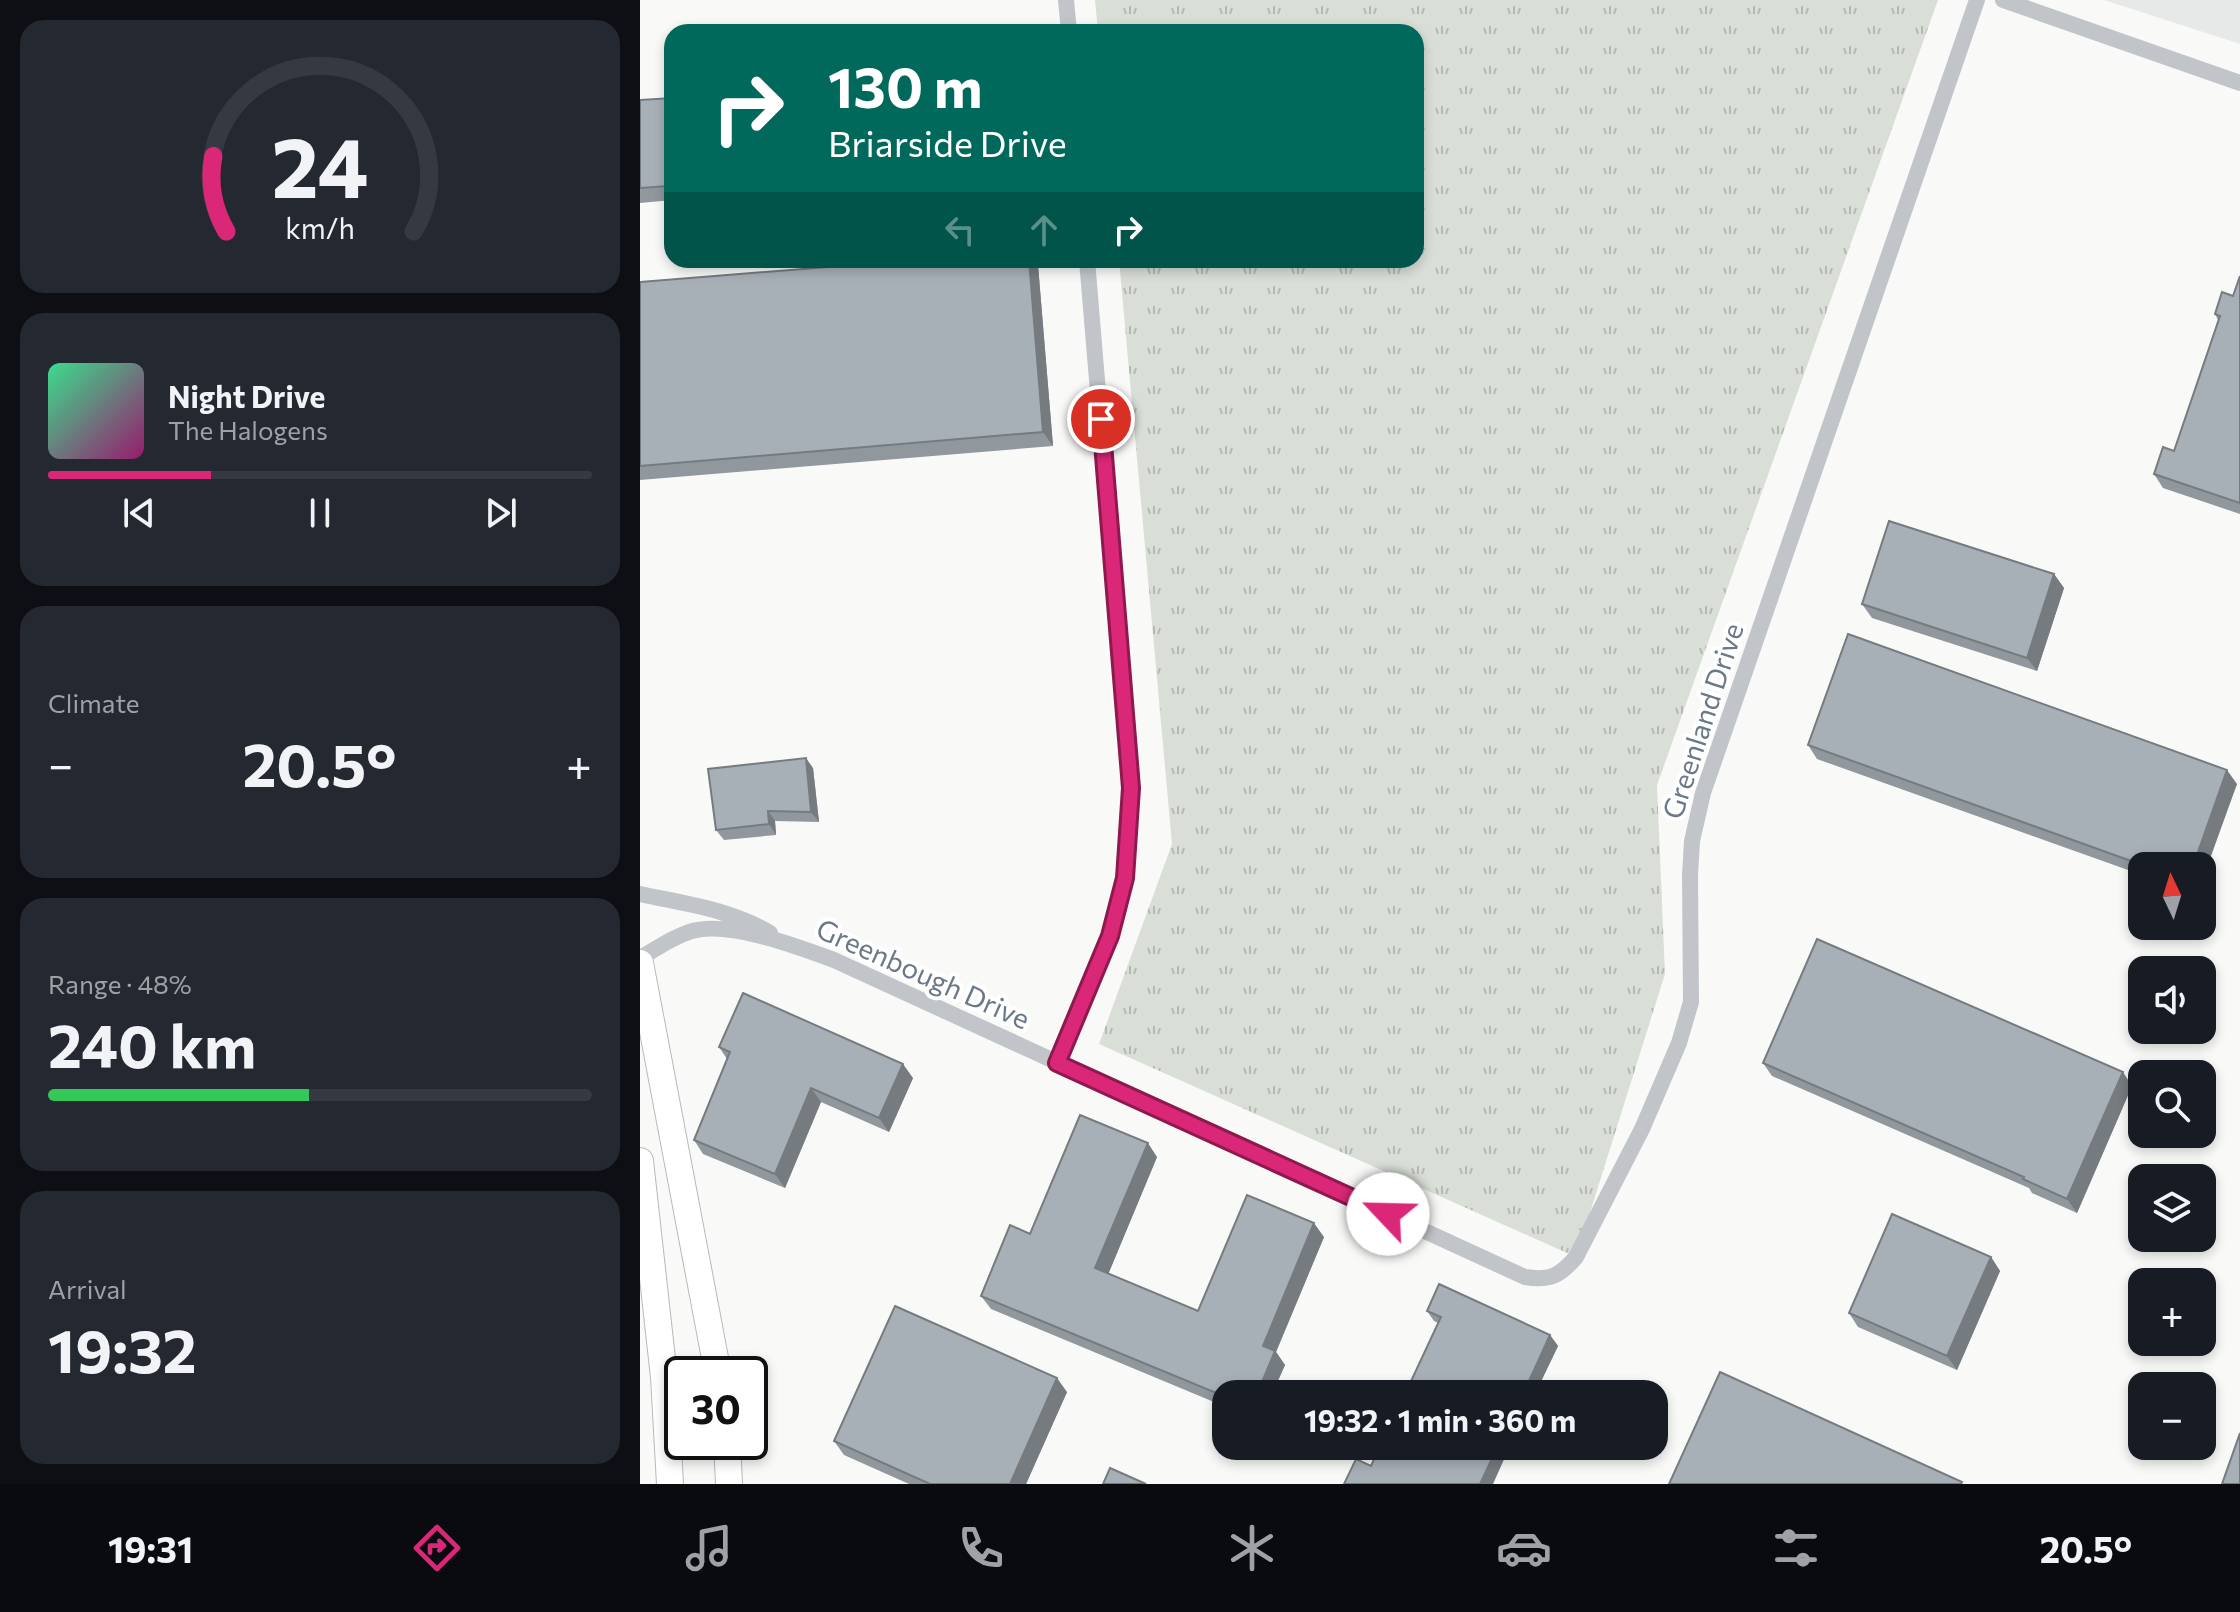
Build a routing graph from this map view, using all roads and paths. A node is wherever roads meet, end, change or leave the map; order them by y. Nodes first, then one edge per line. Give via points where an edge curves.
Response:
1 (1066, 0) edge
2 (1977, 0) edge
3 (2003, 0) edge
4 (1068, 24) edge
5 (2240, 83) edge
6 (1088, 268) edge
7 (640, 894) edge
8 (786, 942) junction
9 (640, 961) edge
10 (1057, 1063) junction
11 (640, 1161) edge
12 (1388, 1214) joint
13 (715, 1356) edge
14 (728, 1460) edge
15 (670, 1484) edge
16 (729, 1484) edge

1 - 4 street
2 - 12 street, Greenland Drive via 1703,793 1691,864 1691,1002 1642,1129 1576,1257 1562,1273 1546,1280 1525,1277
3 - 5 street
6 - 10 street via 1131,788 1125,878 1110,936
7 - 8 street, Greenbough Drive via 745,918
8 - 9 street, Greenbough Drive via 741,932 693,930
8 - 10 street, Greenbough Drive
9 - 13 main road
10 - 12 street, Greenbough Drive
11 - 15 main road
14 - 16 main road

